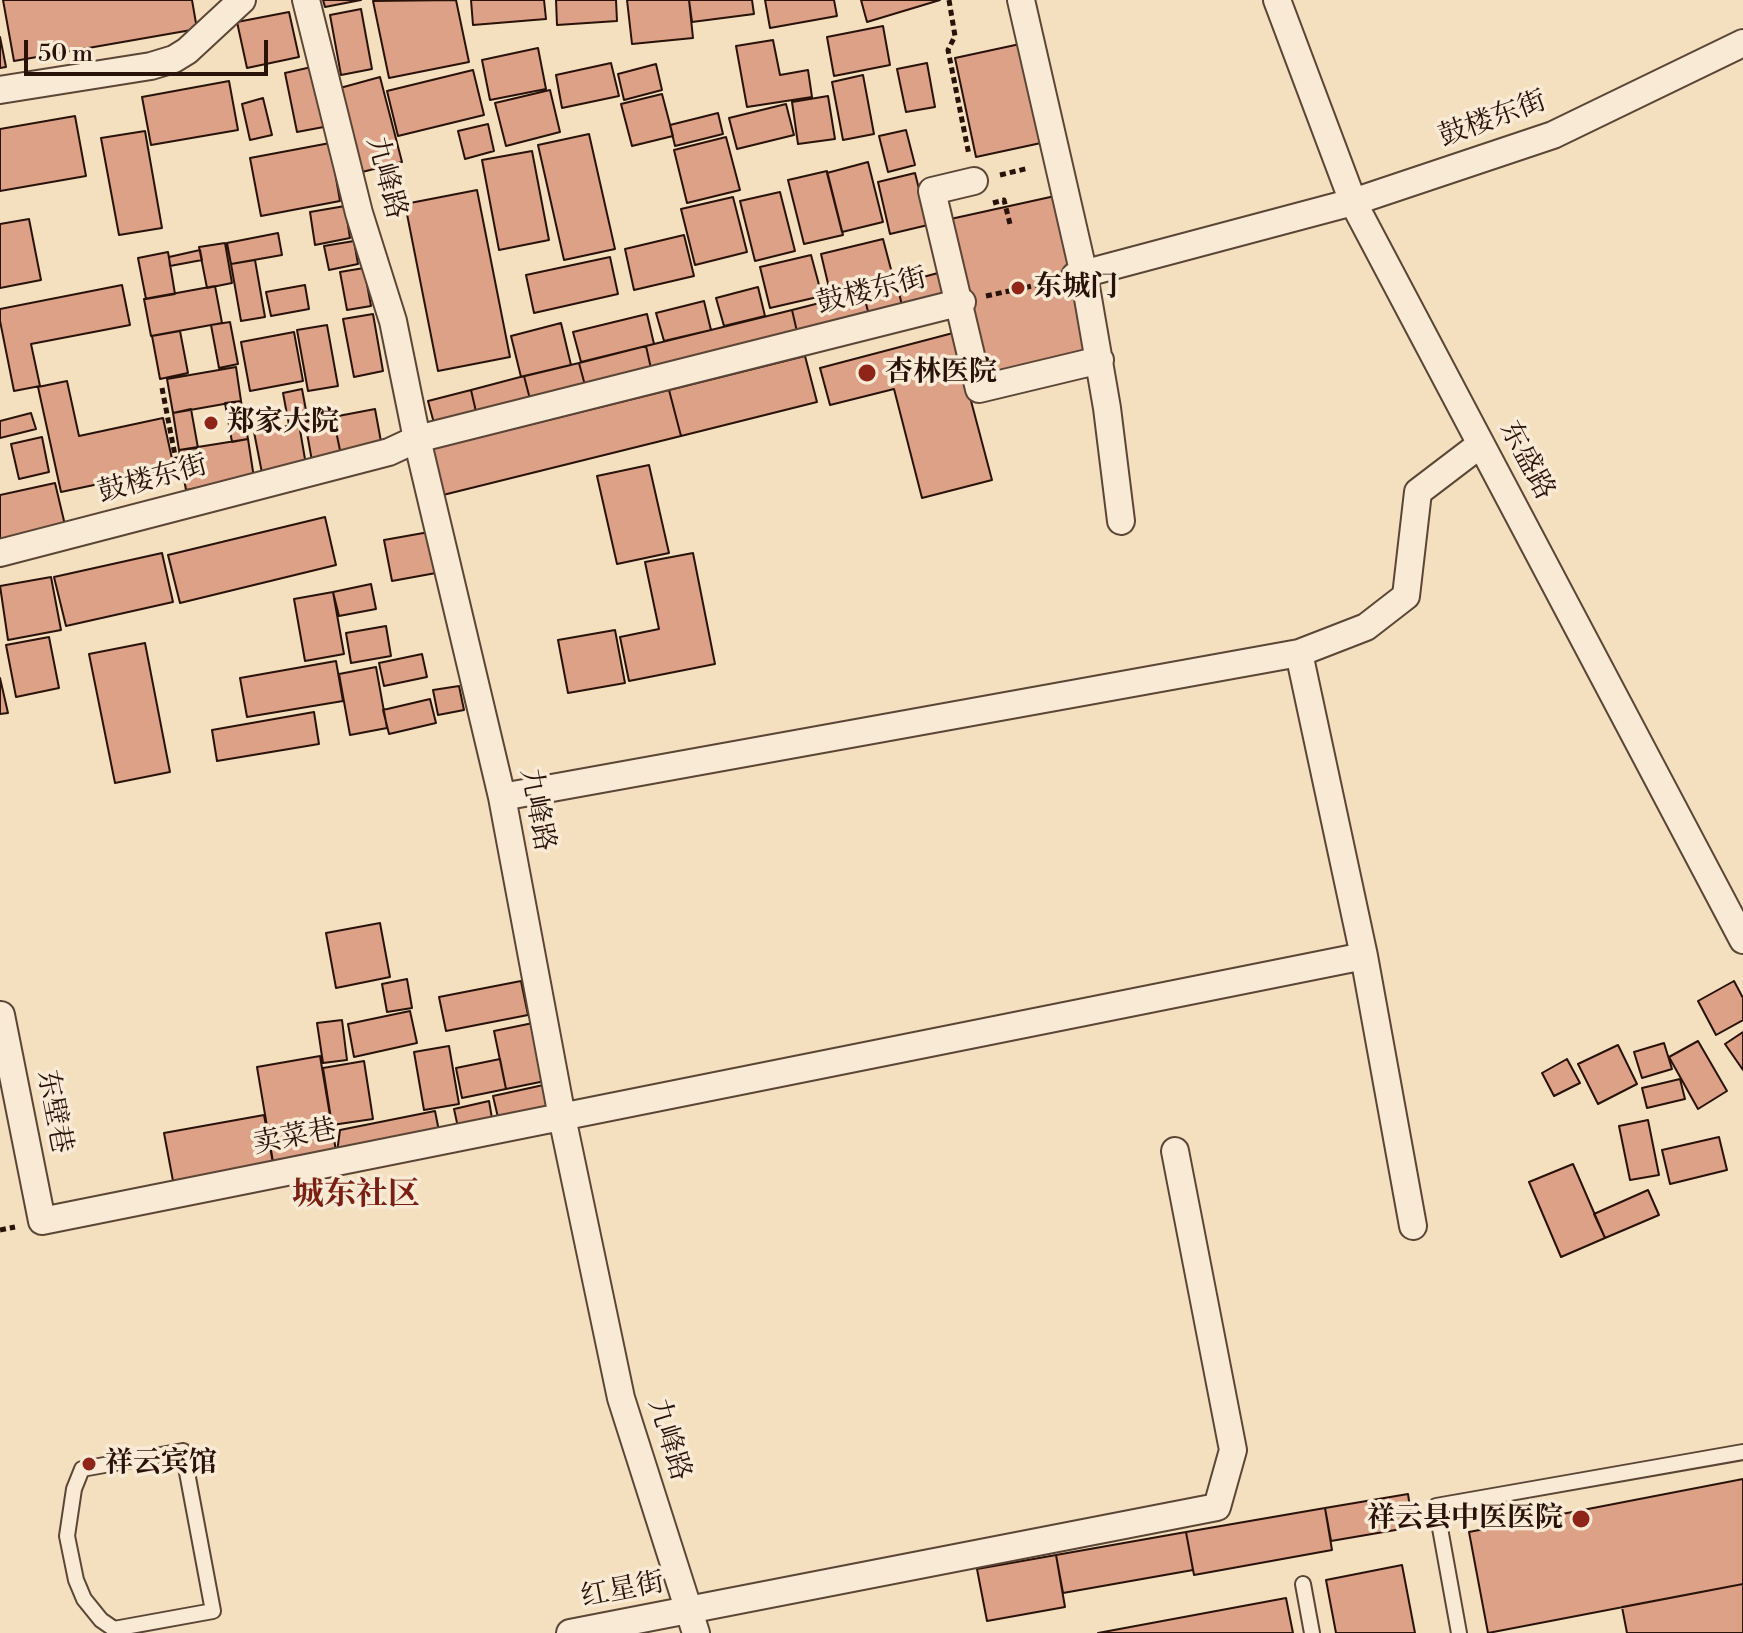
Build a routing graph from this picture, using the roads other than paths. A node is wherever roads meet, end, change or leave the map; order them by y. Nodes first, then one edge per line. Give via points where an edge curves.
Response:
1 (242, 0) edge
2 (306, 0) edge
3 (1021, 0) edge
4 (1277, 0) edge
5 (1743, 43) edge
6 (0, 90) edge
7 (974, 181) road end
8 (1353, 202) junction
9 (1080, 276) junction
10 (960, 302) junction
11 (1100, 360) junction
12 (417, 439) junction
13 (1481, 444) junction
14 (1121, 521) dead end
15 (0, 553) edge
16 (1299, 653) junction
17 (502, 797) junction
18 (1743, 940) edge
19 (1364, 956) junction
20 (1, 1015) edge
21 (562, 1117) junction
22 (1175, 1151) dead end
23 (42, 1221) joint
24 (1413, 1226) dead end
25 (1743, 1452) edge
26 (1303, 1584) dead end
27 (692, 1622) edge
28 (165, 1627) edge
29 (570, 1633) edge
30 (1312, 1633) edge
31 (1459, 1633) edge

1 - 6 street via 174,59
2 - 12 street, 九峰路 via 359,213 393,321
3 - 9 street
4 - 8 street, 东盛路
5 - 8 street, 鼓楼东街 via 1553,135
7 - 10 street via 932,191
8 - 9 street, 鼓楼东街
8 - 13 street, 东盛路
9 - 11 street
10 - 11 street via 979,389
10 - 12 street, 鼓楼东街
11 - 14 street
12 - 15 street, 鼓楼东街 via 389,452
12 - 17 street, 九峰路
13 - 16 street via 1418,492 1406,596 1366,627
13 - 18 street, 东盛路
16 - 17 street
16 - 19 street
17 - 21 street, 九峰路
19 - 21 street, 卖菜巷
19 - 24 street
20 - 23 street, 东壁巷
21 - 23 street, 卖菜巷
21 - 27 street, 九峰路 via 621,1398
22 - 27 street, 红星街 via 1233,1450 1217,1507
25 - 31 lane via 1436,1506
26 - 30 lane
27 - 29 street, 红星街
28 - 28 lane via 213,1611 183,1451 82,1469 67,1536 84,1599 114,1629

